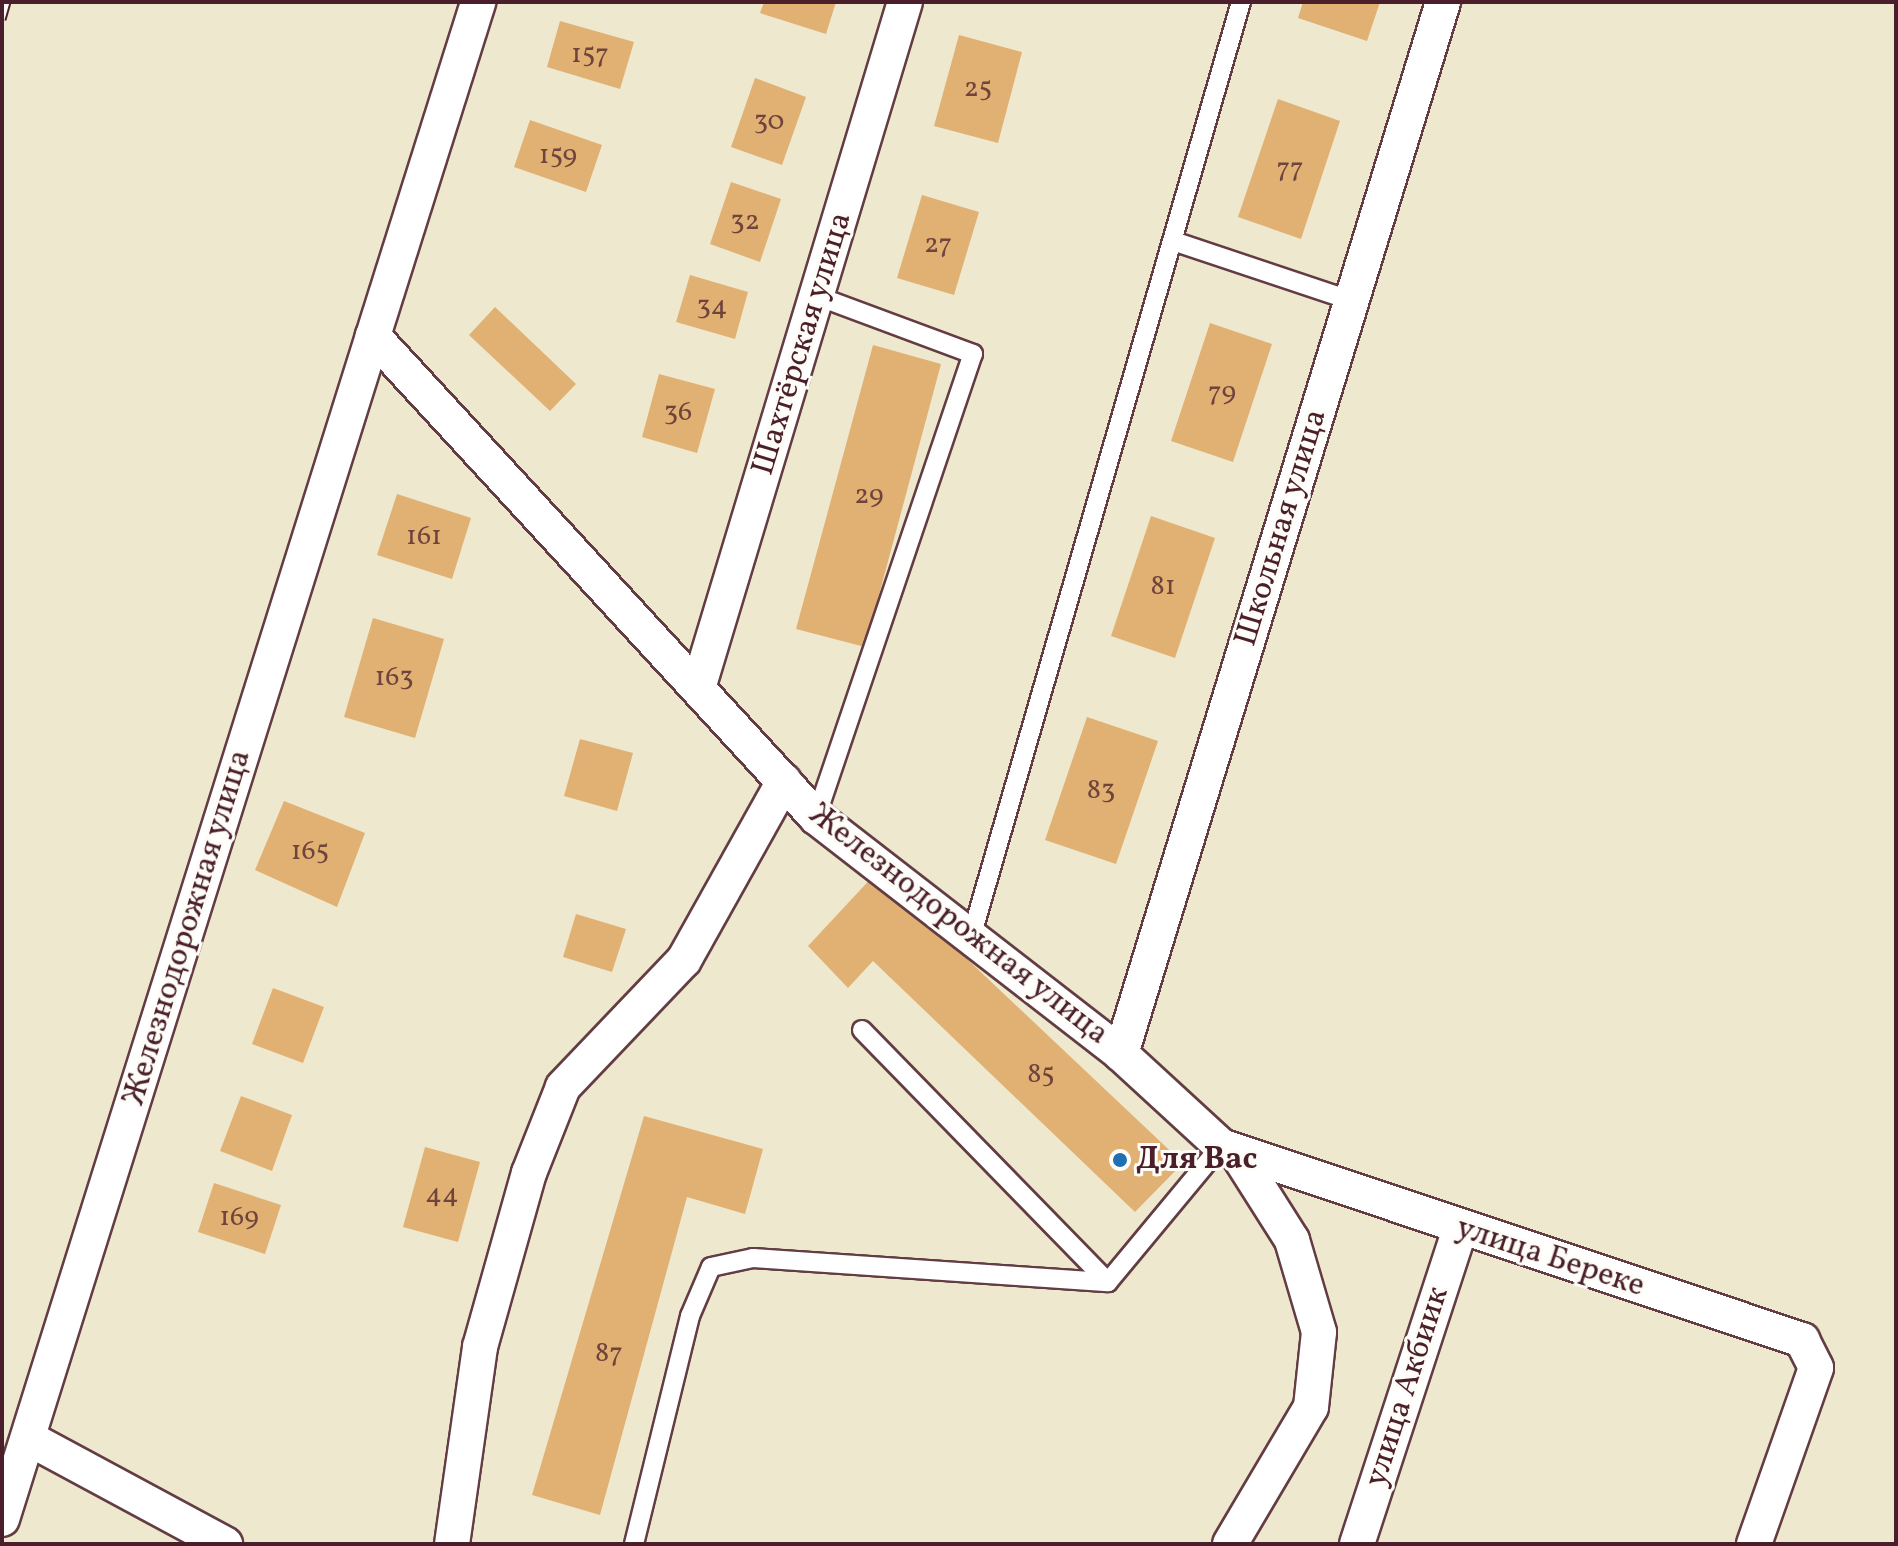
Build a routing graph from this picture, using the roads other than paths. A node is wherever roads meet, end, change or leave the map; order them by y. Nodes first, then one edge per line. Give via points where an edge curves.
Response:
1 (478, 2) edge
2 (905, 2) edge
3 (1241, 2) edge
4 (1443, 2) edge
5 (1173, 241) junction
6 (817, 296) junction
7 (1352, 301) junction
8 (373, 336) junction
9 (699, 685) junction
10 (784, 781) junction
11 (816, 817) junction
12 (972, 934) junction
13 (862, 1030) dead end
14 (1121, 1054) junction
15 (1230, 1151) junction
16 (1460, 1229) junction
17 (1108, 1282) junction
18 (28, 1438) junction
19 (2, 1519) edge
20 (225, 1544) edge
21 (452, 1544) edge
22 (634, 1544) edge
23 (1230, 1544) edge
24 (1357, 1544) edge
25 (1754, 1544) edge

1 - 8 street, Железнодорожная улица
2 - 6 street, Шахтёрская улица
3 - 5 lane
4 - 7 street, Школьная улица
5 - 7 lane
5 - 12 lane
6 - 9 street, Шахтёрская улица
6 - 11 lane via 973,354
7 - 14 street, Школьная улица
8 - 9 street, Железнодорожная улица
8 - 18 street, Железнодорожная улица
9 - 10 street, Железнодорожная улица
10 - 11 street, Железнодорожная улица
10 - 21 street via 684,960 563,1087 529,1173 480,1347
11 - 12 street, Железнодорожная улица
12 - 14 street, Железнодорожная улица
13 - 17 lane
14 - 15 street, улица Береке
15 - 16 street, улица Береке
15 - 17 lane
15 - 23 street via 1292,1240 1319,1332 1311,1407
16 - 24 street, улица Акбиик
16 - 25 street, улица Береке via 1802,1340 1816,1368
17 - 22 lane via 753,1258 711,1267 690,1316
18 - 19 street, Железнодорожная улица
18 - 20 street

